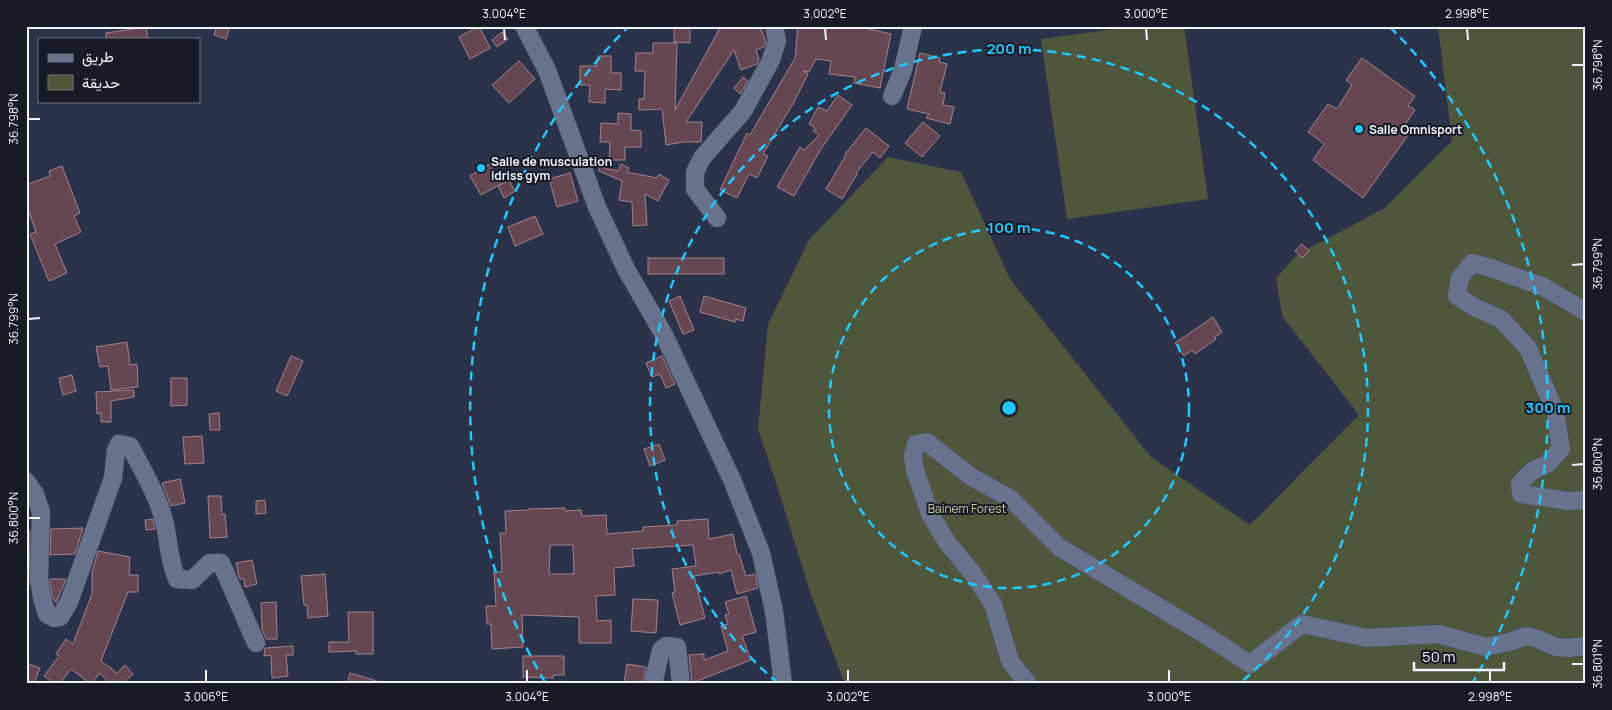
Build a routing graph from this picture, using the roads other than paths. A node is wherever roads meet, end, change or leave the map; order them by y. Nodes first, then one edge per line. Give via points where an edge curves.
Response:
1 (524, 26) edge
2 (774, 26) edge
3 (912, 26) edge
4 (892, 96) dead end
5 (717, 218) dead end
6 (1586, 312) edge
7 (26, 481) edge
8 (1586, 500) edge
9 (256, 643) dead end
10 (1586, 646) edge
11 (653, 684) edge
12 (681, 684) edge
13 (783, 684) edge
14 (1028, 684) edge

1 - 13 street via 547,70 597,206 626,269 664,335 733,482 761,552 774,611
2 - 5 street via 777,41 771,60 744,111 702,158 695,172 695,189
3 - 4 street via 903,70
6 - 8 street via 1544,287 1491,268 1472,264 1460,278 1457,296 1501,319 1528,348 1555,411 1562,449 1520,483 1521,494 1568,501
7 - 9 street via 42,512 40,578 47,614 60,617 70,602 114,478 119,444 130,446 154,494 165,524 177,579 192,580 210,563 221,563
10 - 14 street via 1556,648 1526,636 1486,647 1438,634 1367,638 1302,624 1250,664 1059,547 1011,499 970,476 927,442 916,444 913,456 915,470 930,514 993,604 1010,661
11 - 12 street via 661,650 666,646 678,647

